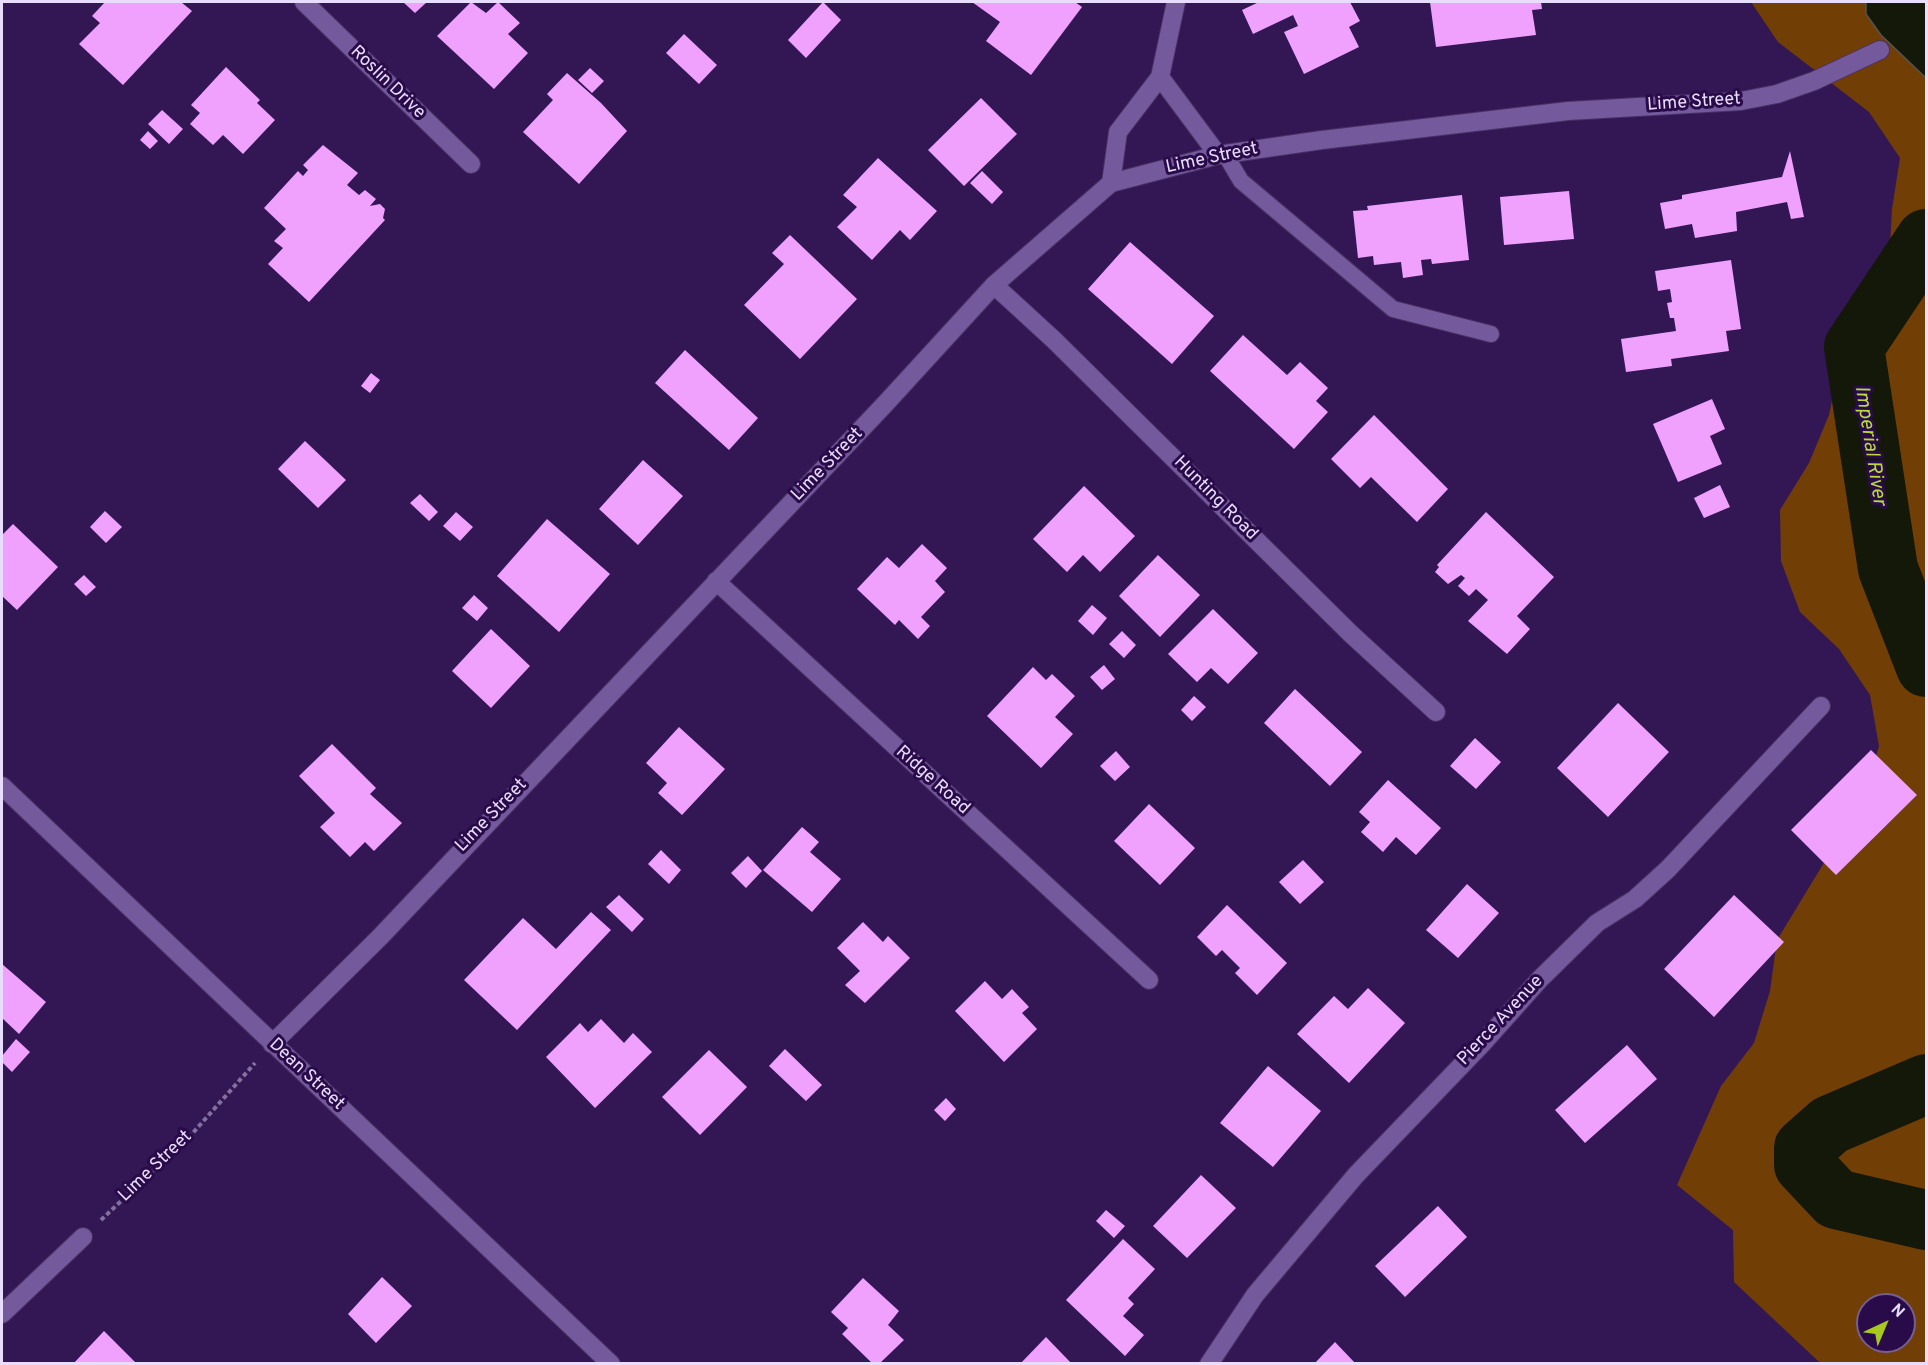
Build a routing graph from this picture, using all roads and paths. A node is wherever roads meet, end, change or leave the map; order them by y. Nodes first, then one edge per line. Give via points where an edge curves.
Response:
1 (304, 2) edge
2 (1176, 2) edge
3 (1880, 50) dead end
4 (1160, 77) junction
5 (1221, 154) junction
6 (471, 164) dead end
7 (1111, 183) junction
8 (994, 285) junction
9 (1491, 334) dead end
10 (716, 581) junction
11 (1821, 706) dead end
12 (1436, 712) dead end
13 (2, 786) edge
14 (1149, 980) dead end
15 (272, 1044) junction
16 (83, 1237) joint
17 (2, 1314) edge
18 (611, 1364) edge
19 (1209, 1364) edge

1 - 6 street, Roslin Drive
2 - 4 street
3 - 5 street, Lime Street via 1814,81 1741,101 1568,111
4 - 5 street
4 - 7 street via 1118,132
5 - 7 street, Lime Street
5 - 9 lane via 1241,181 1393,309
7 - 8 street, Lime Street
8 - 10 street, Lime Street
8 - 12 street, Hunting Road
10 - 14 street, Ridge Road
10 - 15 street, Lime Street via 380,937
11 - 19 street, Pierce Avenue via 1668,869 1635,899 1597,923 1540,979 1356,1175 1255,1295
13 - 15 street, Dean Street
15 - 16 path, Lime Street via 191,1135
15 - 18 street, Dean Street
16 - 17 street

